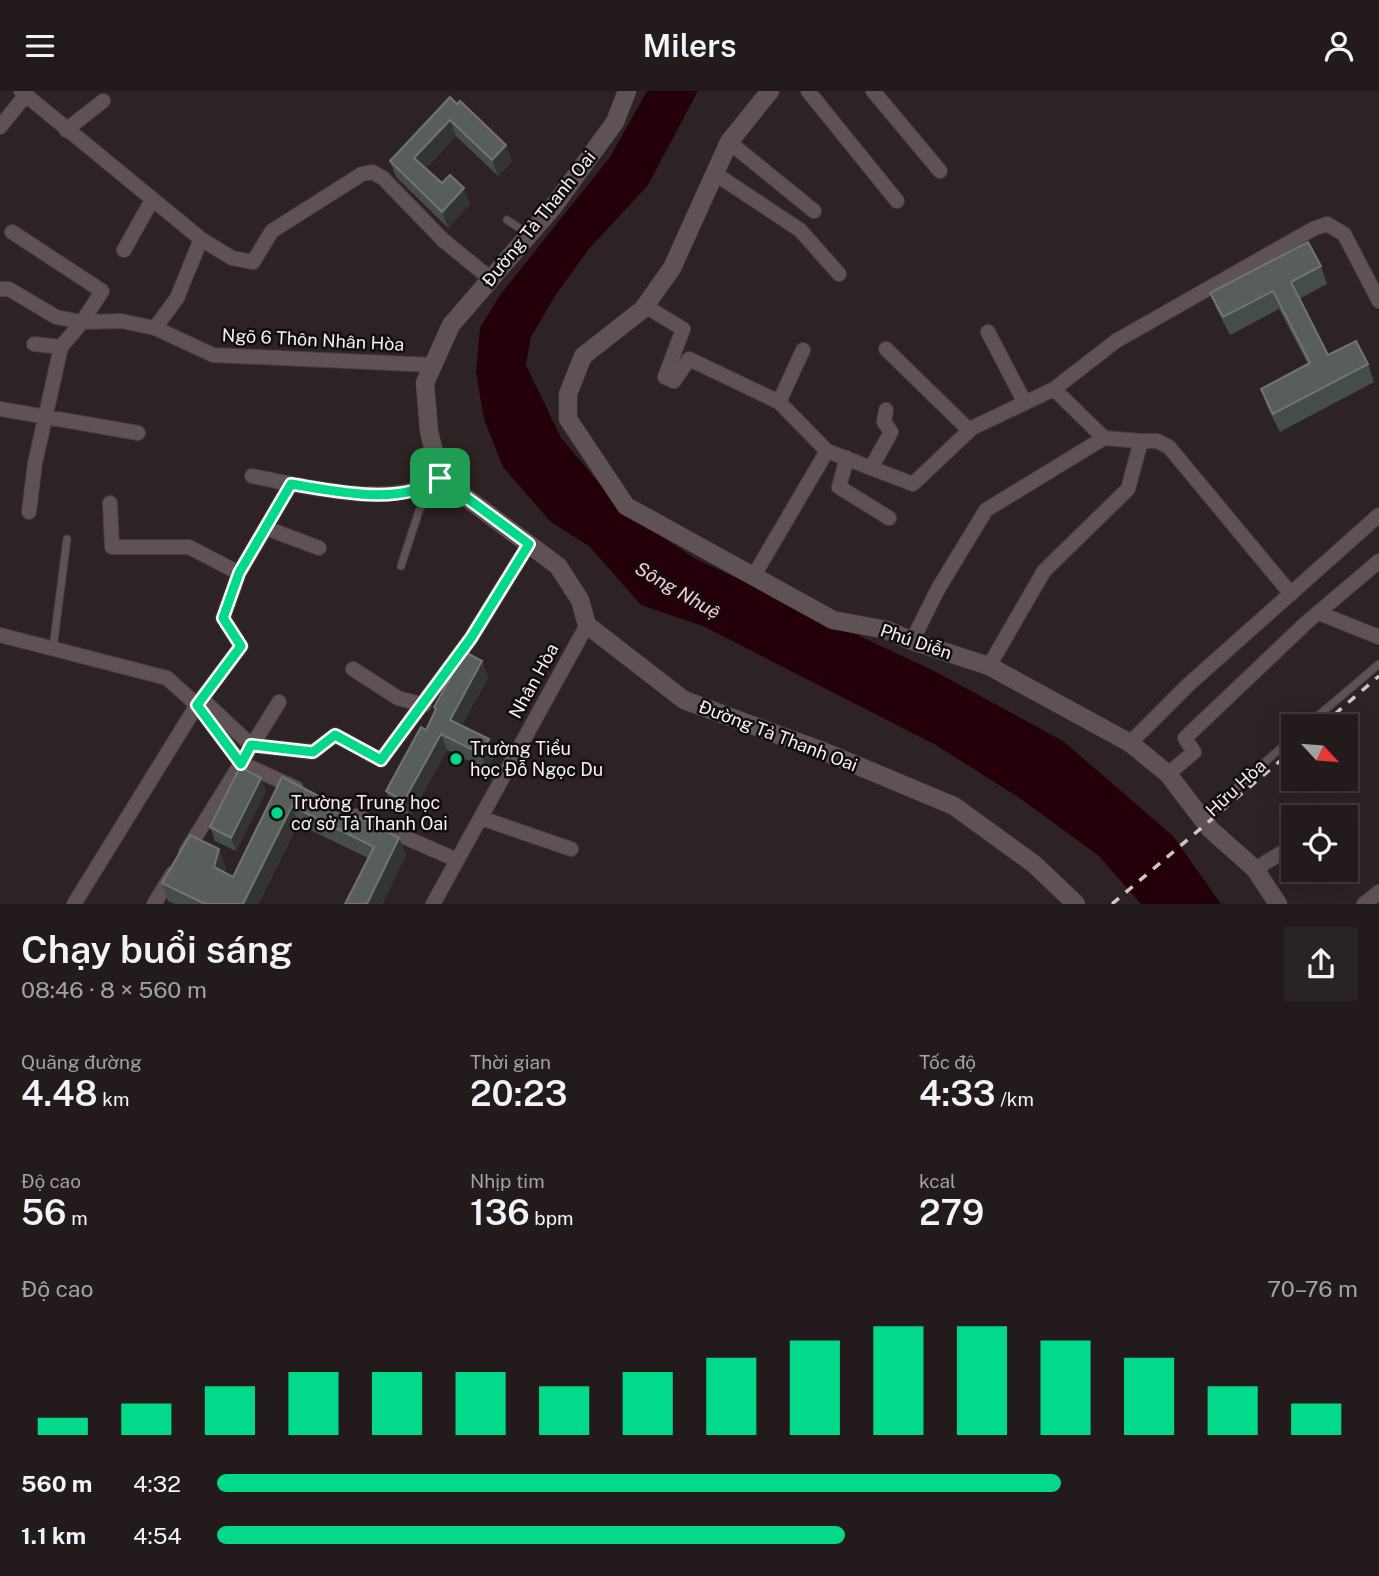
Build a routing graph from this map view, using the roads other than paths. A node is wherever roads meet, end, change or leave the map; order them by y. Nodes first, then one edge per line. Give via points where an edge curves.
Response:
1 (628, 91) edge
2 (769, 91) edge
3 (808, 91) edge
4 (873, 91) edge
5 (23, 93) edge
6 (103, 101) dead end
7 (0, 127) edge
8 (66, 130) junction
9 (729, 142) junction
10 (940, 171) dead end
11 (714, 173) junction
12 (152, 200) junction
13 (898, 201) dead end
14 (814, 211) dead end
15 (507, 220) dead end
16 (12, 232) dead end
17 (530, 235) junction
18 (201, 239) junction
19 (124, 250) dead end
20 (839, 274) dead end
21 (492, 280) junction
22 (0, 289) edge
23 (1379, 301) edge
24 (645, 306) junction
25 (82, 323) junction
26 (155, 328) junction
27 (988, 332) dead end
28 (34, 344) dead end
29 (61, 347) junction
30 (886, 349) dead end
31 (803, 350) dead end
32 (433, 365) junction
33 (1054, 389) junction
34 (779, 401) junction
35 (1025, 403) junction
36 (0, 409) edge
37 (886, 410) dead end
38 (47, 416) junction
39 (969, 430) junction
40 (138, 433) dead end
41 (1104, 438) junction
42 (1141, 441) junction
43 (827, 451) junction
44 (847, 458) junction
45 (872, 468) junction
46 (252, 476) dead end
47 (436, 482) junction
48 (291, 484) junction
49 (110, 503) dead end
50 (29, 512) dead end
51 (1379, 515) edge
52 (889, 518) dead end
53 (266, 528) junction
54 (66, 539) dead end
55 (529, 544) junction
56 (319, 548) dead end
57 (1379, 561) edge
58 (401, 566) dead end
59 (239, 573) junction
60 (753, 577) junction
61 (1291, 594) junction
62 (1320, 613) junction
63 (587, 625) junction
64 (0, 635) edge
65 (1379, 637) edge
66 (912, 641) junction
67 (53, 648) junction
68 (1379, 664) edge
69 (989, 666) junction
70 (353, 669) dead end
71 (199, 702) junction
72 (279, 702) dead end
73 (424, 705) junction
74 (1320, 714) edge
75 (1130, 743) junction
76 (251, 745) junction
77 (1281, 748) edge
78 (241, 764) junction
79 (1168, 773) junction
80 (310, 794) edge
81 (346, 811) edge
82 (481, 818) junction
83 (1202, 818) junction
84 (571, 849) dead end
85 (1281, 853) edge
86 (457, 860) junction
87 (1255, 869) junction
88 (1379, 892) edge
89 (74, 904) edge
90 (154, 904) edge
91 (433, 904) edge
92 (1076, 904) edge
93 (1278, 904) edge
94 (1364, 904) edge

1 - 17 street, Đường Tả Thanh Oai via 615,123
2 - 9 street
3 - 13 street
4 - 10 street
5 - 7 street
5 - 8 street
6 - 8 street
8 - 12 street
9 - 11 street
9 - 14 street
11 - 20 street via 800,230
11 - 24 street via 672,268
12 - 18 street
12 - 19 street
15 - 17 lane
16 - 25 street via 102,291
17 - 21 street, Đường Tả Thanh Oai
18 - 21 street via 232,258 253,262 272,231 372,172
18 - 26 street via 177,298
21 - 32 street, Đường Tả Thanh Oai via 451,325
22 - 25 street via 9,289 56,317
23 - 33 street via 1344,234 1327,224 1116,341
24 - 34 street via 683,329 665,377 674,381 689,359
24 - 60 street, Phú Diễn via 583,356 568,394 568,419 626,506
25 - 26 street, Ngõ 6 Thôn Nhân Hòa via 121,321
25 - 29 street
26 - 32 street, Ngõ 6 Thôn Nhân Hòa via 213,355
27 - 35 street
28 - 29 street
29 - 38 street
30 - 39 street
31 - 34 street
32 - 47 street, Đường Tả Thanh Oai via 425,383
33 - 35 street
33 - 41 street
34 - 43 street
35 - 39 street
36 - 38 street
37 - 45 street via 884,422 891,432
38 - 40 street
38 - 50 street
39 - 45 street via 913,484
41 - 42 street
41 - 66 street via 986,510
42 - 61 street via 1163,443 1174,452
42 - 69 street via 1128,489 1044,571
43 - 44 street
43 - 60 street
44 - 45 street
44 - 52 street via 839,487
46 - 48 street
47 - 48 street via 397,494
47 - 55 street
47 - 58 lane via 419,511
48 - 53 street
49 - 59 street via 112,547 190,547
51 - 61 street
53 - 56 street
53 - 59 street
54 - 67 lane
55 - 63 street via 558,566 580,600
55 - 73 street
57 - 62 street
59 - 71 street via 223,618 241,646
60 - 66 street, Phú Diễn via 833,620 887,630
61 - 75 street
62 - 65 street
62 - 79 street via 1185,737 1194,752
63 - 82 street, Nhân Hòa
63 - 92 street, Đường Tả Thanh Oai via 684,700 954,806 1034,864
64 - 67 street
66 - 69 street, Phú Diễn
67 - 71 street via 167,678
68 - 74 lane
69 - 75 street, Phú Diễn
70 - 73 street via 398,698
71 - 76 street
71 - 78 street
71 - 89 street
72 - 76 street
73 - 76 street via 381,760 335,735 313,752
75 - 79 street, Phú Diễn
76 - 78 street
77 - 83 lane, Hữu Hòa
78 - 80 street
78 - 90 street
79 - 83 street, Phú Diễn
81 - 86 street
82 - 84 street
82 - 86 street, Nhân Hòa
83 - 87 street, Hữu Hòa
85 - 87 street
86 - 91 street, Nhân Hòa
87 - 93 street, Hữu Hòa
88 - 94 street

